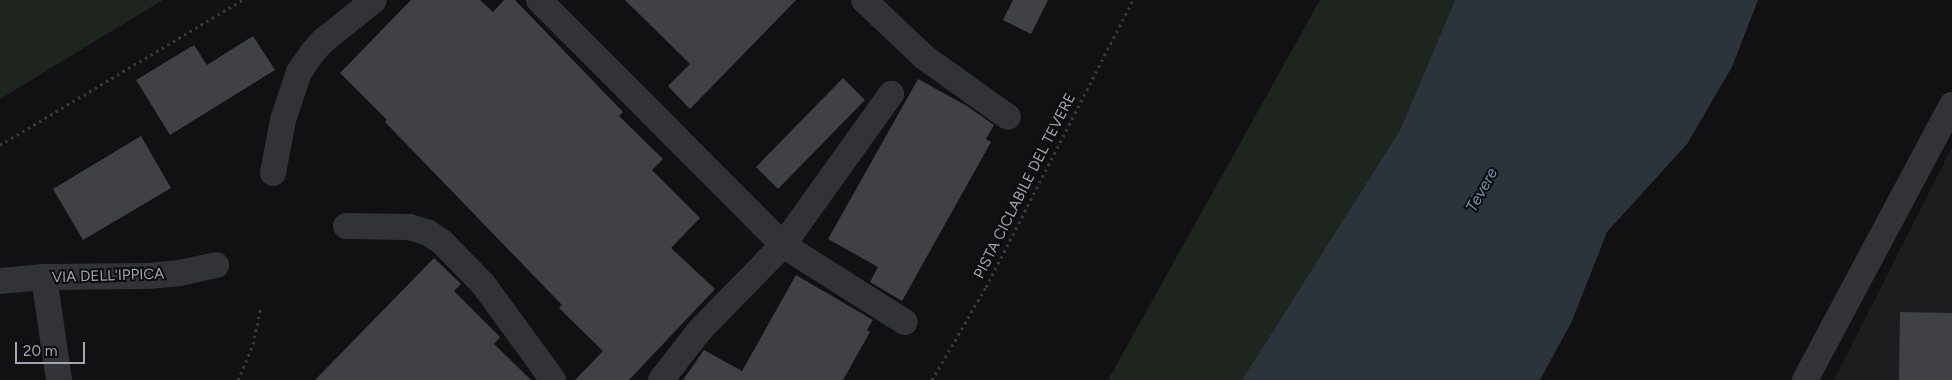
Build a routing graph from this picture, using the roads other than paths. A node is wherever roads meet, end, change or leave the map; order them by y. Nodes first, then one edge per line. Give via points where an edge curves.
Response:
1 (374, 0) edge
2 (539, 0) edge
3 (864, 0) edge
4 (891, 94) dead end
5 (1952, 105) edge
6 (1008, 116) dead end
7 (274, 173) dead end
8 (346, 226) dead end
9 (783, 245) junction
10 (216, 265) dead end
11 (44, 277) junction
12 (0, 281) edge
13 (905, 322) dead end
14 (59, 380) edge
15 (553, 380) edge
16 (661, 380) edge
17 (1805, 380) edge

1 - 7 street via 323,41 300,72 283,120
2 - 9 street
3 - 6 street via 924,57
4 - 9 street
5 - 17 street
8 - 15 street via 409,227 442,242 478,278
9 - 13 street
9 - 16 street via 700,330
10 - 11 street, VIA DELL'IPPICA via 147,276
11 - 12 street, VIA DELL'IPPICA
11 - 14 street

